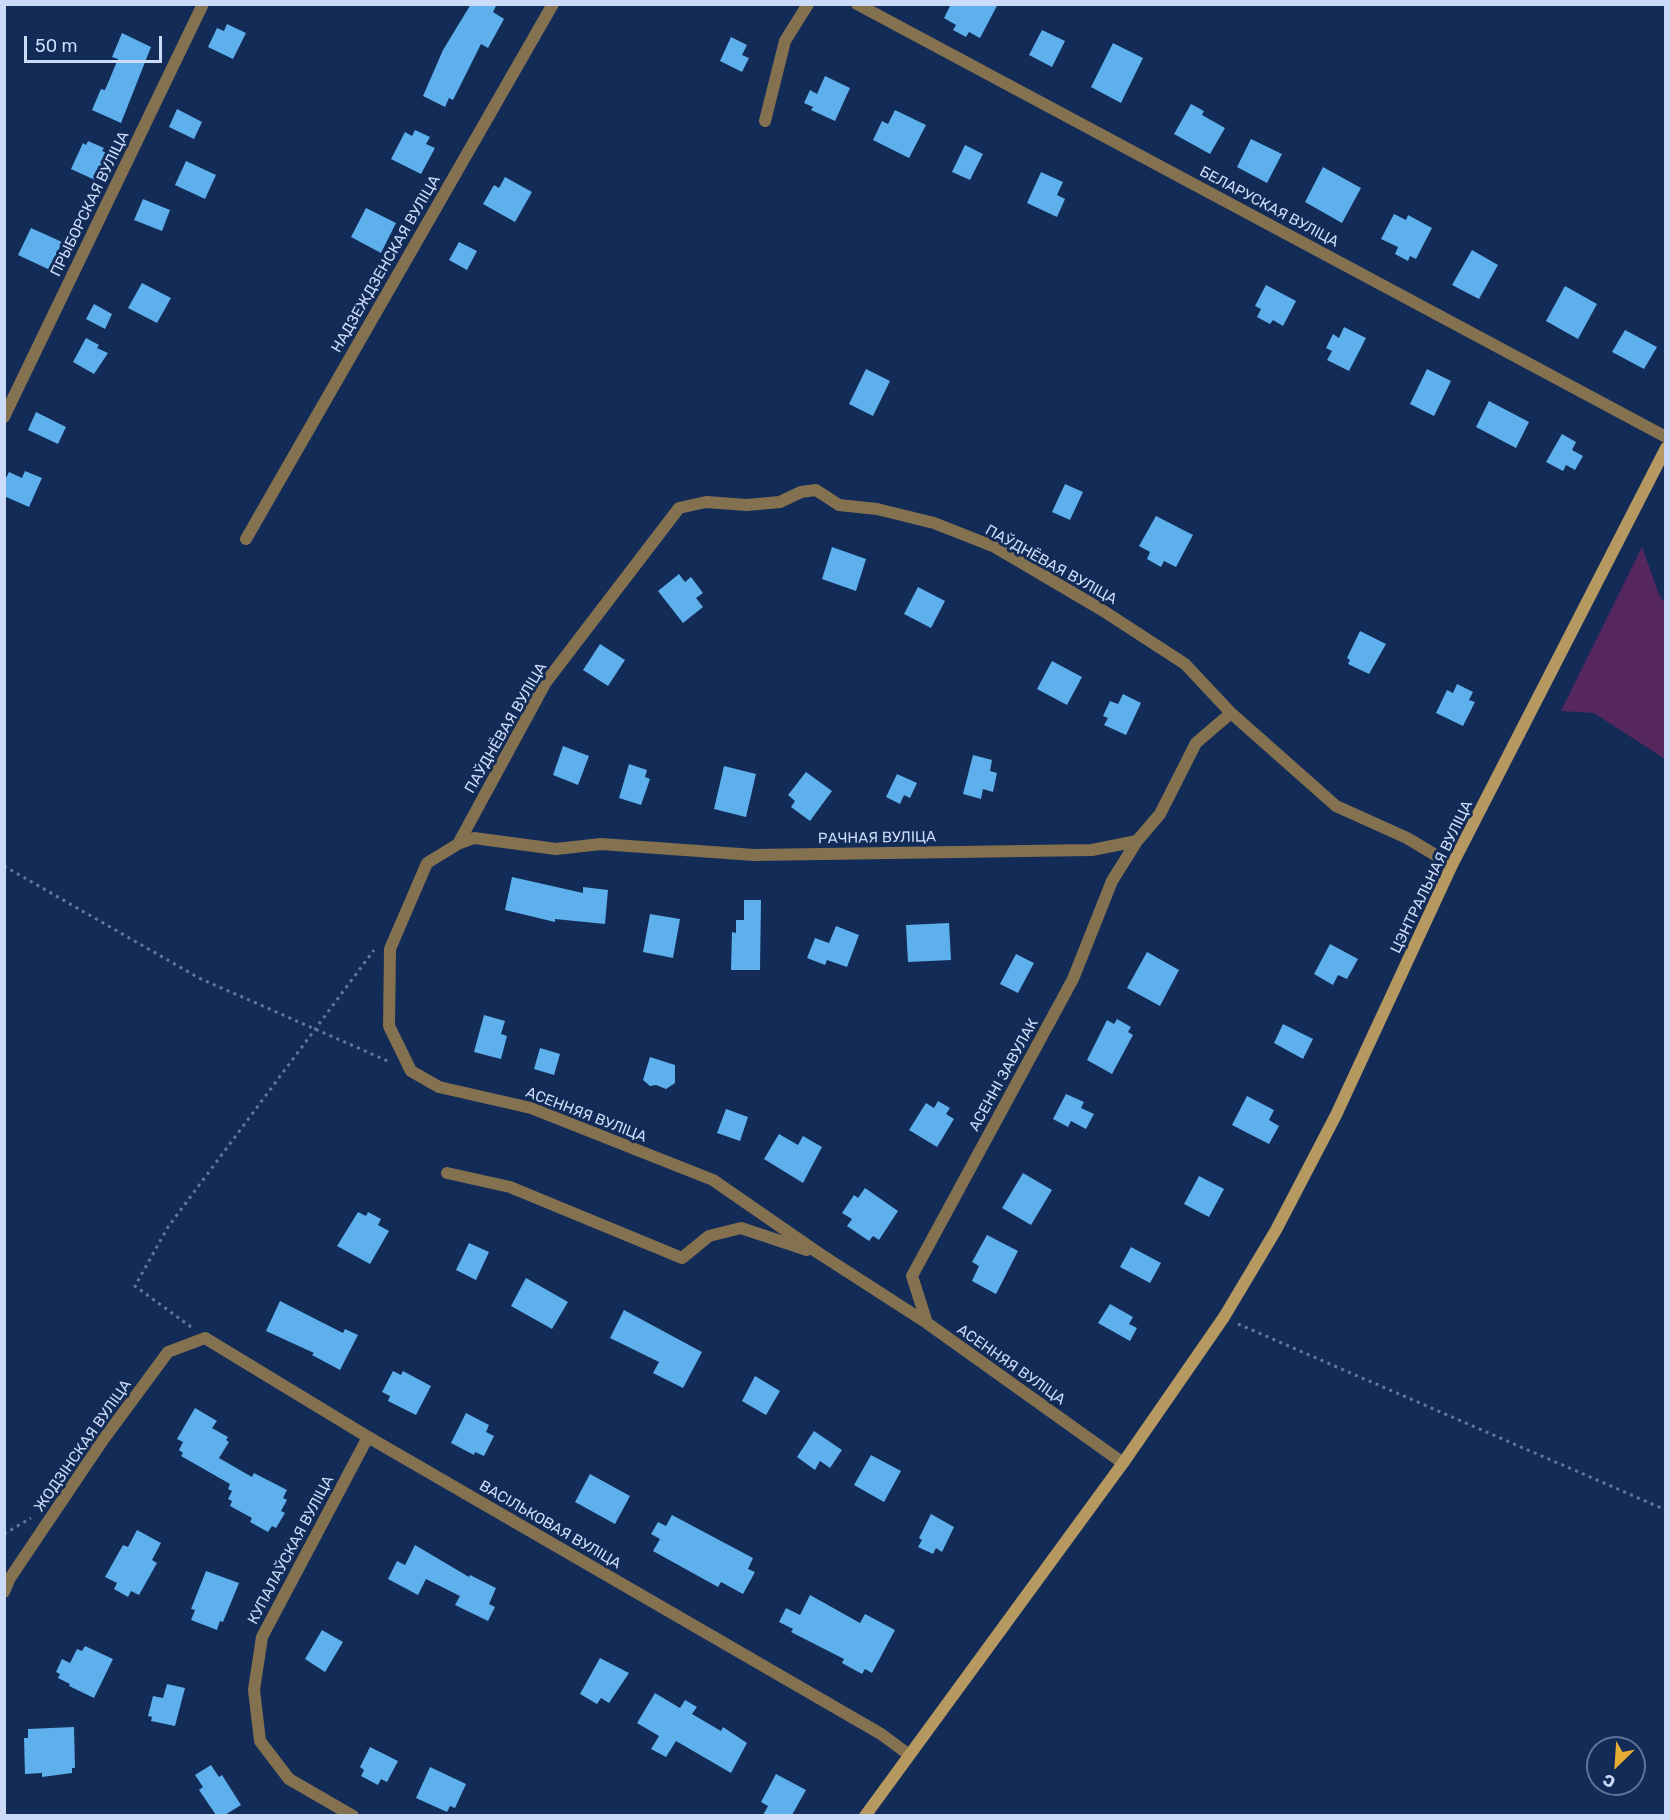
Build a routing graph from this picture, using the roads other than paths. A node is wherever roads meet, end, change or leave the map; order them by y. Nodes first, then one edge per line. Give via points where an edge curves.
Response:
1 (203, 4) edge
2 (553, 4) edge
3 (808, 4) edge
4 (857, 4) edge
5 (765, 121) dead end
6 (4, 417) edge
7 (1665, 437) edge
8 (1665, 448) edge
9 (246, 539) dead end
10 (1231, 713) junction
11 (1137, 841) junction
12 (458, 844) junction
13 (1452, 865) junction
14 (447, 1173) dead end
15 (820, 1254) junction
16 (927, 1323) junction
17 (205, 1338) joint
18 (368, 1437) junction
19 (1123, 1463) junction
20 (4, 1592) edge
21 (908, 1754) junction
22 (353, 1815) edge
23 (865, 1815) edge

1 - 6 street, ПРЫБОРСКАЯ ВУЛІЦА
2 - 9 street, НАДЗЕЖДЗЕНСКАЯ ВУЛІЦА
3 - 5 street via 785,41
4 - 7 street, БЕЛАРУСКАЯ ВУЛІЦА
8 - 13 street, ЦЭНТРАЛЬНАЯ ВУЛІЦА
10 - 11 street via 1196,742 1160,814
10 - 12 street, ПАЎДНЁВАЯ ВУЛІЦА via 1185,664 995,547 934,523 877,509 839,505 816,490 780,502 706,502 679,508 546,682
10 - 13 street, ПАЎДНЁВАЯ ВУЛІЦА via 1336,807 1407,838
11 - 12 street, РАЧНАЯ ВУЛІЦА via 1092,850 754,855 601,844 556,849 474,838
11 - 16 street, АСЕННІ ЗАВУЛАК via 1112,881 1073,979 912,1276
12 - 15 street, АСЕННЯЯ ВУЛІЦА via 427,863 390,949 389,1026 411,1071 439,1087 531,1108 713,1180
13 - 19 street, ЦЭНТРАЛЬНАЯ ВУЛІЦА via 1336,1115 1276,1230 1224,1317
14 - 15 street, АСЕННЯЯ ВУЛІЦА via 510,1187 682,1258 709,1236 741,1228
15 - 16 street, АСЕННЯЯ ВУЛІЦА
16 - 19 street, АСЕННЯЯ ВУЛІЦА
17 - 18 street, ВАСІЛЬКОВАЯ ВУЛІЦА
17 - 20 street, ЖОДЗІНСКАЯ ВУЛІЦА via 168,1352 103,1440
18 - 21 street, ВАСІЛЬКОВАЯ ВУЛІЦА via 881,1734
18 - 22 street, КУПАЛАЎСКАЯ ВУЛІЦА via 262,1637 254,1690 260,1741 289,1779
19 - 21 street, ЦЭНТРАЛЬНАЯ ВУЛІЦА
21 - 23 street, ЦЭНТРАЛЬНАЯ ВУЛІЦА

